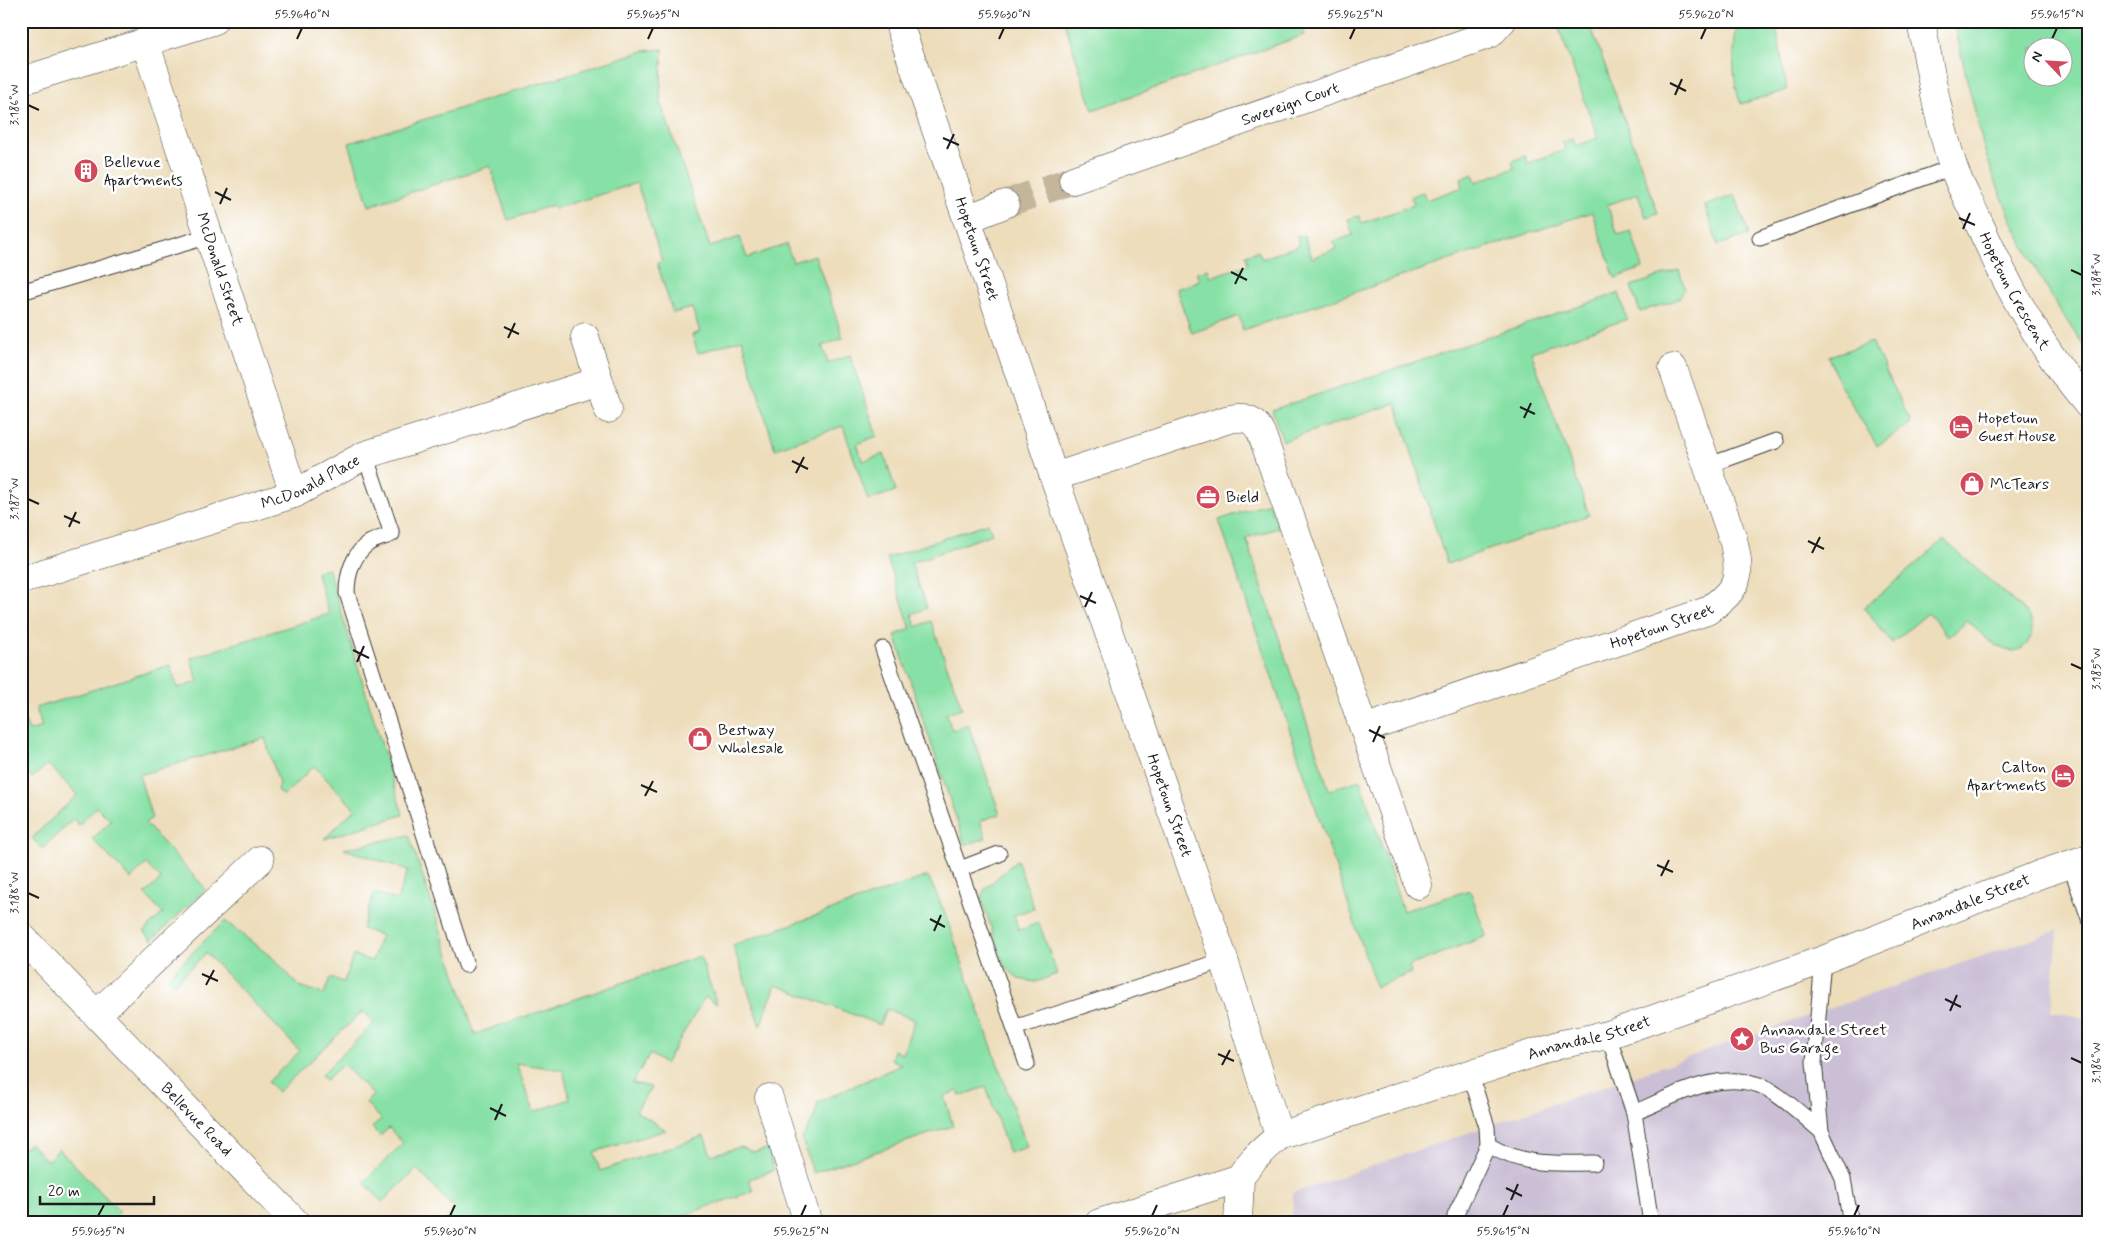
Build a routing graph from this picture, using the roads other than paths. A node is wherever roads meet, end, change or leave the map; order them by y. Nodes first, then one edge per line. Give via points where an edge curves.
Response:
1 (213, 21) edge
2 (898, 21) edge
3 (1502, 21) edge
4 (1921, 21) edge
5 (145, 42) junction
6 (21, 80) edge
7 (1953, 167) junction
8 (1073, 180) tunnel mouth
9 (1005, 204) tunnel mouth
10 (968, 219) junction
11 (209, 236) junction
12 (1760, 238) dead end
13 (21, 292) edge
14 (585, 337) dead end
15 (1673, 368) dead end
16 (599, 381) junction
17 (2089, 406) edge
18 (608, 410) dead end
19 (1776, 441) dead end
20 (365, 455) junction
21 (1707, 466) junction
22 (1054, 478) junction
23 (294, 494) junction
24 (21, 580) edge
25 (883, 649) dead end
26 (1364, 729) junction
27 (999, 854) dead end
28 (260, 860) dead end
29 (2079, 861) edge
30 (960, 870) junction
31 (1418, 885) dead end
32 (2089, 918) edge
33 (21, 936) edge
34 (1224, 960) junction
35 (1823, 960) junction
36 (466, 965) dead end
37 (97, 1014) junction
38 (1014, 1028) junction
39 (1608, 1035) junction
40 (1027, 1064) dead end
41 (1470, 1074) junction
42 (769, 1098) dead end
43 (1634, 1113) junction
44 (1821, 1131) junction
45 (1278, 1136) junction
46 (1488, 1145) junction
47 (1594, 1162) dead end
48 (1240, 1178) junction
49 (1455, 1216) dead end
50 (296, 1223) edge
51 (808, 1223) edge
52 (1099, 1223) edge
53 (1238, 1223) edge
54 (1651, 1223) edge
55 (1851, 1223) edge

1 - 5 street
2 - 10 street, Hopetoun Street
3 - 8 street, Sovereign Court via 1490,34
4 - 7 street, Hopetoun Crescent via 1934,92
5 - 6 street
5 - 11 street, McDonald Street
7 - 12 lane
7 - 17 street, Hopetoun Crescent via 2037,338
9 - 10 street
10 - 22 street, Hopetoun Street
11 - 13 lane
11 - 23 street, McDonald Street
14 - 16 street
15 - 21 street, Hopetoun Street
16 - 18 street
16 - 20 street, McDonald Place
19 - 21 lane
20 - 23 street, McDonald Place
20 - 36 lane via 392,534 370,542 360,551 347,579 346,593
21 - 26 street, Hopetoun Street via 1739,564 1735,585 1722,601 1707,611
22 - 26 street via 1226,420 1243,417 1254,421 1262,435
22 - 34 street, Hopetoun Street
23 - 24 street, McDonald Place
25 - 30 lane
26 - 31 street
27 - 30 lane
28 - 37 street
29 - 32 lane
29 - 35 street, Annandale Street
30 - 38 lane
33 - 37 street, Bellevue Road
34 - 38 lane
34 - 45 street, Hopetoun Street
35 - 39 street, Annandale Street
35 - 44 lane via 1814,1062
37 - 50 street, Bellevue Road
38 - 40 lane
39 - 41 street, Annandale Street via 1562,1044
39 - 43 lane
41 - 45 street, Annandale Street
41 - 46 lane via 1487,1127
42 - 51 street
43 - 44 lane via 1699,1086 1745,1081 1782,1098
43 - 54 lane
44 - 55 lane via 1843,1179
45 - 48 street, Annandale Street via 1248,1164
46 - 47 lane via 1516,1159 1536,1163
46 - 49 lane
48 - 52 street
48 - 53 street

